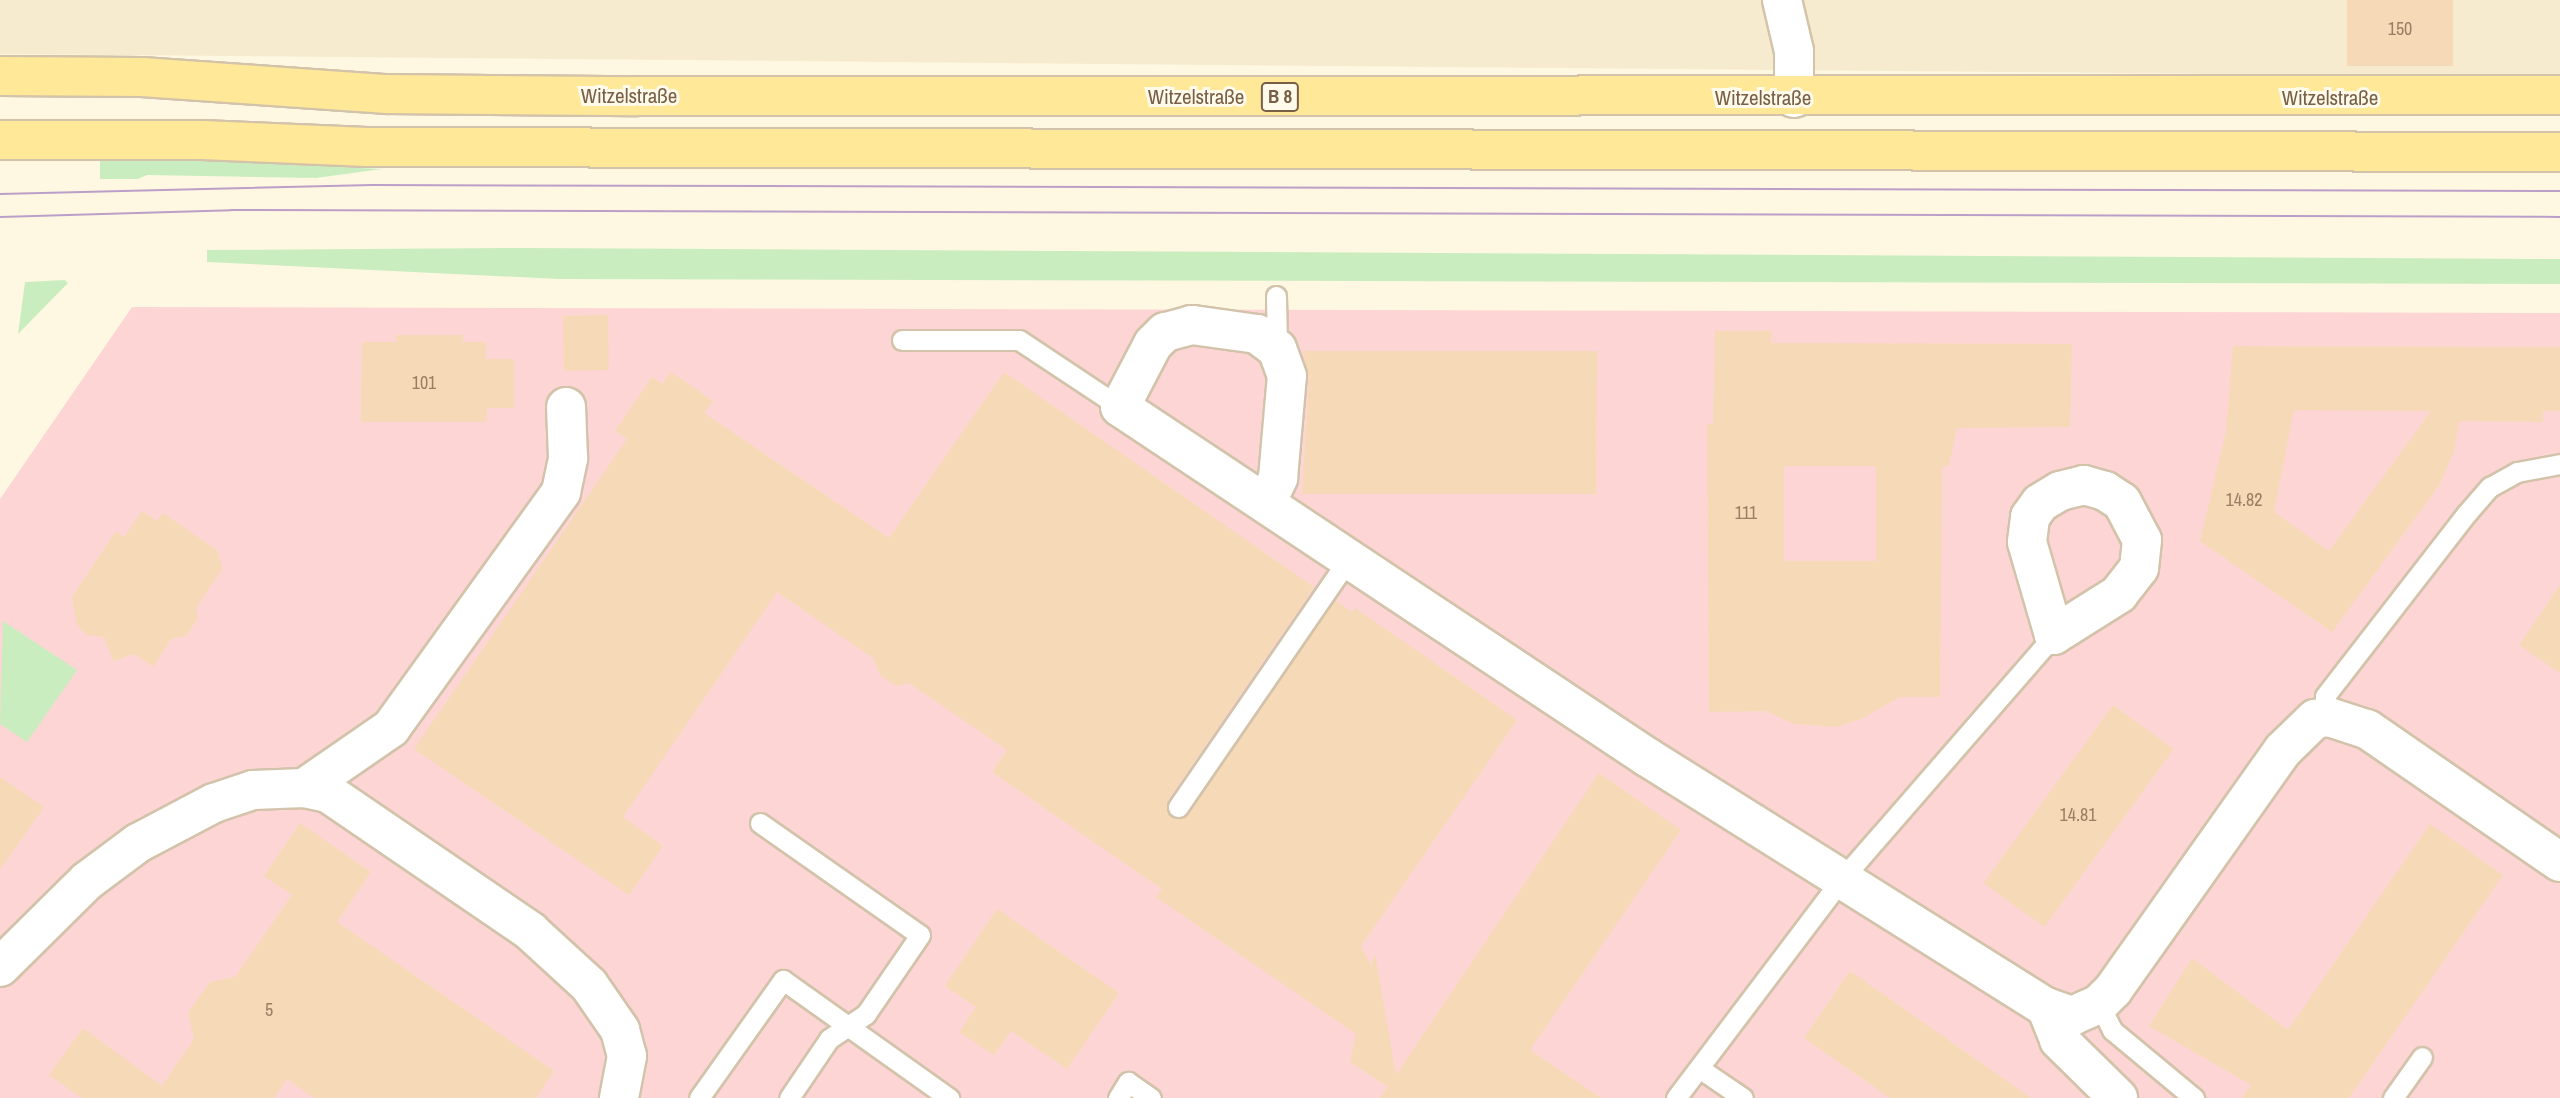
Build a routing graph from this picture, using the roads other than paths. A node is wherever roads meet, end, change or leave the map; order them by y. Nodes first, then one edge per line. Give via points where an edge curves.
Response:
1 (1783, 0) edge
2 (0, 76) edge
3 (2560, 95) edge
4 (1794, 98) junction
5 (0, 140) edge
6 (2560, 152) edge
7 (1276, 296) dead end
8 (902, 340) dead end
9 (1278, 349) junction
10 (566, 407) dead end
11 (1120, 407) junction
12 (2560, 464) edge
13 (1266, 503) junction
14 (1349, 558) junction
15 (2054, 635) dead end
16 (2329, 717) junction
17 (304, 788) junction
18 (1178, 807) dead end
19 (760, 823) dead end
20 (2560, 862) edge
21 (1841, 880) junction
22 (0, 967) edge
23 (2099, 1004) junction
24 (2046, 1007) junction
25 (848, 1026) junction
26 (2422, 1058) dead end
27 (1699, 1069) junction
28 (621, 1097) edge
29 (699, 1098) edge
30 (789, 1098) edge
31 (948, 1098) edge
32 (1118, 1098) edge
33 (1151, 1098) edge
34 (1676, 1098) edge
35 (1743, 1098) edge
36 (2118, 1098) edge
37 (2194, 1098) edge
38 (2393, 1098) edge

1 - 4 street via 1794,51
2 - 4 main road, Witzelstraße / B 8 via 142,77 387,94
3 - 4 main road, Witzelstraße / B 8
5 - 6 main road via 395,147
7 - 9 lane
8 - 11 lane via 1019,340
9 - 11 street via 1257,334 1192,325 1165,332 1153,344
9 - 13 street via 1287,376 1278,478
10 - 17 street via 568,458 561,492 391,729
11 - 13 street
12 - 16 lane via 2517,472 2490,487 2325,696
13 - 14 street
14 - 18 lane
14 - 21 street
15 - 21 lane
16 - 20 street via 2367,729
16 - 23 street via 2304,727 2283,750
17 - 22 street via 253,790 214,803 138,843 87,881
17 - 28 street via 328,793 530,931 589,985 621,1030 627,1056
19 - 25 lane via 920,935 866,1014
21 - 24 street
21 - 27 lane
23 - 24 street via 2072,1016
23 - 37 lane via 2112,1030
24 - 36 street via 2059,1040
25 - 29 lane via 783,980
25 - 30 lane via 829,1039
25 - 31 lane
26 - 38 lane
27 - 34 lane
27 - 35 lane
32 - 33 lane via 1128,1082

